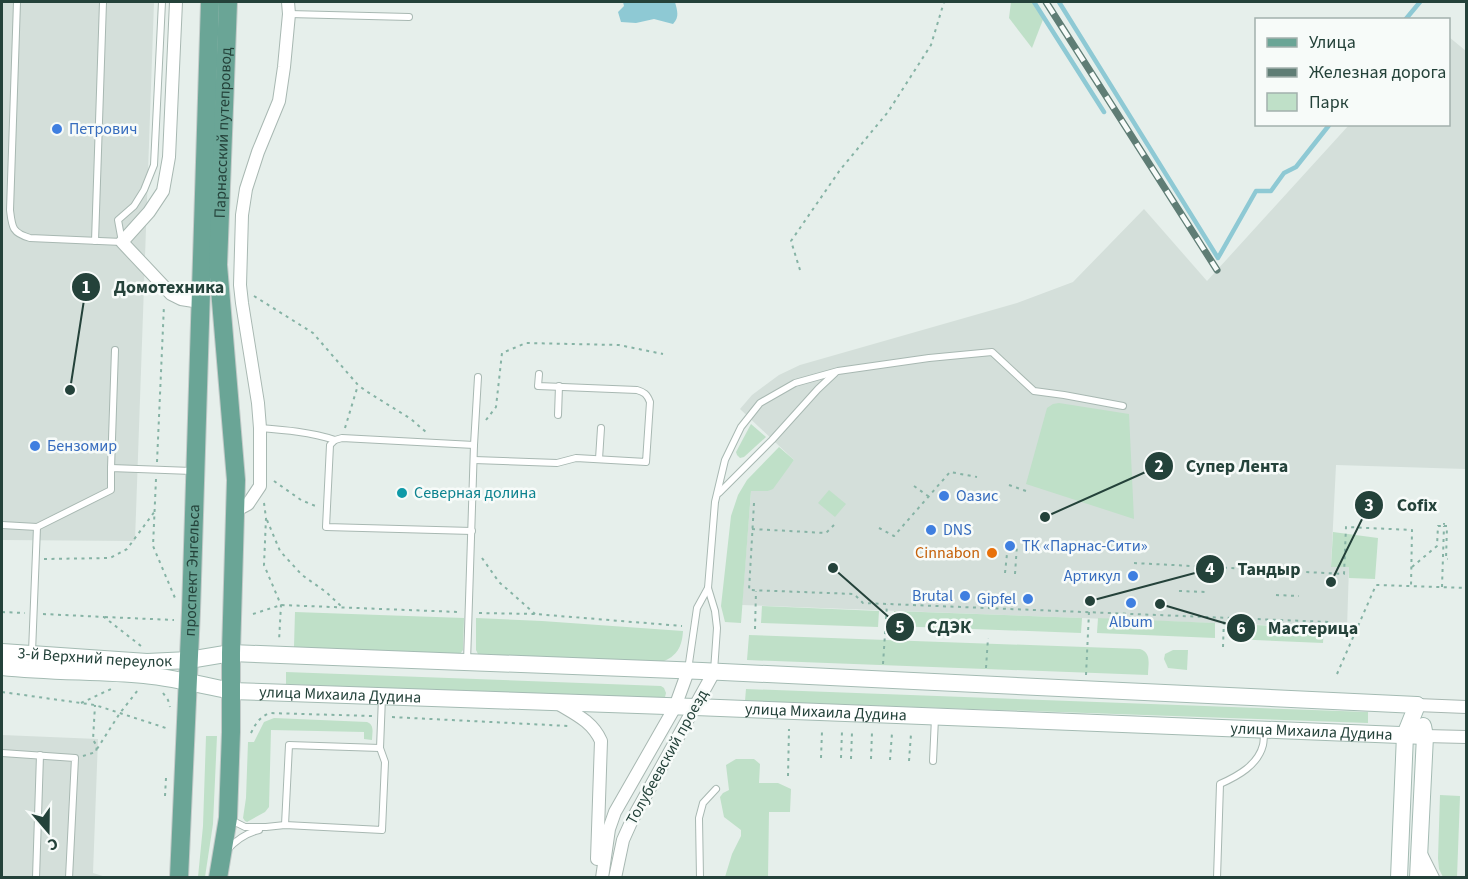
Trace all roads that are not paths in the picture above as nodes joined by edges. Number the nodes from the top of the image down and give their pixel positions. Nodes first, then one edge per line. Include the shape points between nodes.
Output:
1 (17, 2) edge
2 (104, 2) edge
3 (162, 2) edge
4 (176, 2) edge
5 (210, 2) edge
6 (228, 2) edge
7 (289, 8) edge
8 (409, 17) dead end
9 (95, 241) junction
10 (122, 242) junction
11 (210, 265) junction
12 (201, 302) junction
13 (115, 350) dead end
14 (838, 371) junction
15 (539, 374) dead end
16 (478, 376) dead end
17 (559, 386) junction
18 (1123, 406) dead end
19 (558, 415) dead end
20 (260, 428) junction
21 (601, 428) dead end
22 (335, 440) junction
23 (474, 445) junction
24 (599, 459) junction
25 (474, 460) junction
26 (111, 468) junction
27 (196, 471) junction
28 (718, 494) junction
29 (235, 511) junction
30 (2, 525) edge
31 (37, 527) junction
32 (472, 531) junction
33 (708, 588) junction
34 (2, 652) edge
35 (231, 653) junction
36 (32, 654) junction
37 (189, 660) junction
38 (467, 662) junction
39 (2, 667) edge
40 (688, 671) junction
41 (714, 672) junction
42 (187, 681) junction
43 (231, 691) junction
44 (382, 697) junction
45 (556, 703) junction
46 (1417, 705) junction
47 (675, 707) junction
48 (695, 707) junction
49 (1467, 707) edge
50 (935, 717) junction
51 (1264, 729) junction
52 (1405, 735) junction
53 (1425, 736) junction
54 (1467, 737) edge
55 (380, 748) junction
56 (2, 753) edge
57 (40, 755) junction
58 (933, 761) dead end
59 (716, 789) dead end
60 (228, 818) junction
61 (285, 825) junction
62 (266, 827) junction
63 (1419, 850) junction
64 (223, 855) junction
65 (36, 878) edge
66 (69, 878) edge
67 (179, 878) edge
68 (218, 878) edge
69 (600, 878) edge
70 (615, 878) edge
71 (700, 878) edge
72 (1217, 878) edge
73 (1399, 878) edge
74 (1418, 878) edge
75 (1433, 878) edge

1 - 9 lane via 12,225 20,235 30,238
2 - 9 lane
3 - 10 lane via 154,165 134,206 118,220
4 - 10 street via 169,157 163,191
5 - 11 main road, Парнасский путепровод
6 - 11 main road, Парнасский путепровод
7 - 8 lane
7 - 20 street via 279,101 258,152 242,215 240,285
9 - 10 lane
10 - 12 street via 171,294
11 - 12 main road, проспект Энгельса
11 - 29 main road via 236,480
12 - 27 main road, проспект Энгельса
13 - 26 lane
14 - 18 lane via 992,352 1034,391
14 - 28 lane
14 - 28 lane via 795,383 760,403 741,427 725,460
15 - 17 lane via 538,386
16 - 23 lane
17 - 19 lane
17 - 24 lane via 637,390 648,396 646,462
20 - 22 lane
20 - 29 street via 260,486 248,504
21 - 24 lane
22 - 23 lane
22 - 32 lane via 330,445 326,527
23 - 25 lane
24 - 25 lane via 576,458 557,463
25 - 32 lane
26 - 27 lane
26 - 31 lane via 111,489
27 - 37 main road, проспект Энгельса
28 - 33 lane
29 - 35 main road
30 - 31 lane
31 - 36 lane
32 - 38 lane
33 - 40 lane via 697,608
33 - 41 lane via 717,628
34 - 36 street, 3-й Верхний переулок
35 - 37 street, улица Михаила Дудина
35 - 38 street, улица Михаила Дудина
35 - 43 main road
36 - 37 street, 3-й Верхний переулок via 147,662
37 - 42 main road, проспект Энгельса
38 - 40 street, улица Михаила Дудина
39 - 42 street, 3-й Верхний переулок
40 - 41 street, улица Михаила Дудина
40 - 47 street, Толубеевский проезд
41 - 46 street, улица Михаила Дудина
41 - 48 street, Толубеевский проезд
42 - 43 street, улица Михаила Дудина
42 - 67 main road, проспект Энгельса
43 - 44 street, улица Михаила Дудина
43 - 60 main road
44 - 45 street, улица Михаила Дудина
44 - 55 lane
45 - 47 street, улица Михаила Дудина
45 - 69 street, Толубеевский проезд via 591,725 601,741
46 - 49 street, улица Михаила Дудина
46 - 52 street
46 - 53 street
47 - 48 street, улица Михаила Дудина
47 - 69 street, Толубеевский проезд via 615,812
48 - 50 street, улица Михаила Дудина
48 - 70 street, Толубеевский проезд via 632,820 623,840
50 - 51 street, улица Михаила Дудина
50 - 58 lane
51 - 52 street, улица Михаила Дудина
51 - 72 lane via 1263,746 1254,762 1220,784
52 - 53 street, улица Михаила Дудина
52 - 73 street
53 - 54 street, улица Михаила Дудина
53 - 63 street
55 - 61 lane via 289,745
55 - 61 lane via 385,762 382,830
56 - 57 lane
57 - 65 lane
57 - 66 lane via 75,758
59 - 71 lane via 703,803 699,818
60 - 62 lane via 244,827
60 - 64 main road
61 - 62 lane
62 - 64 lane via 234,842
63 - 74 street
63 - 75 street
64 - 68 main road

